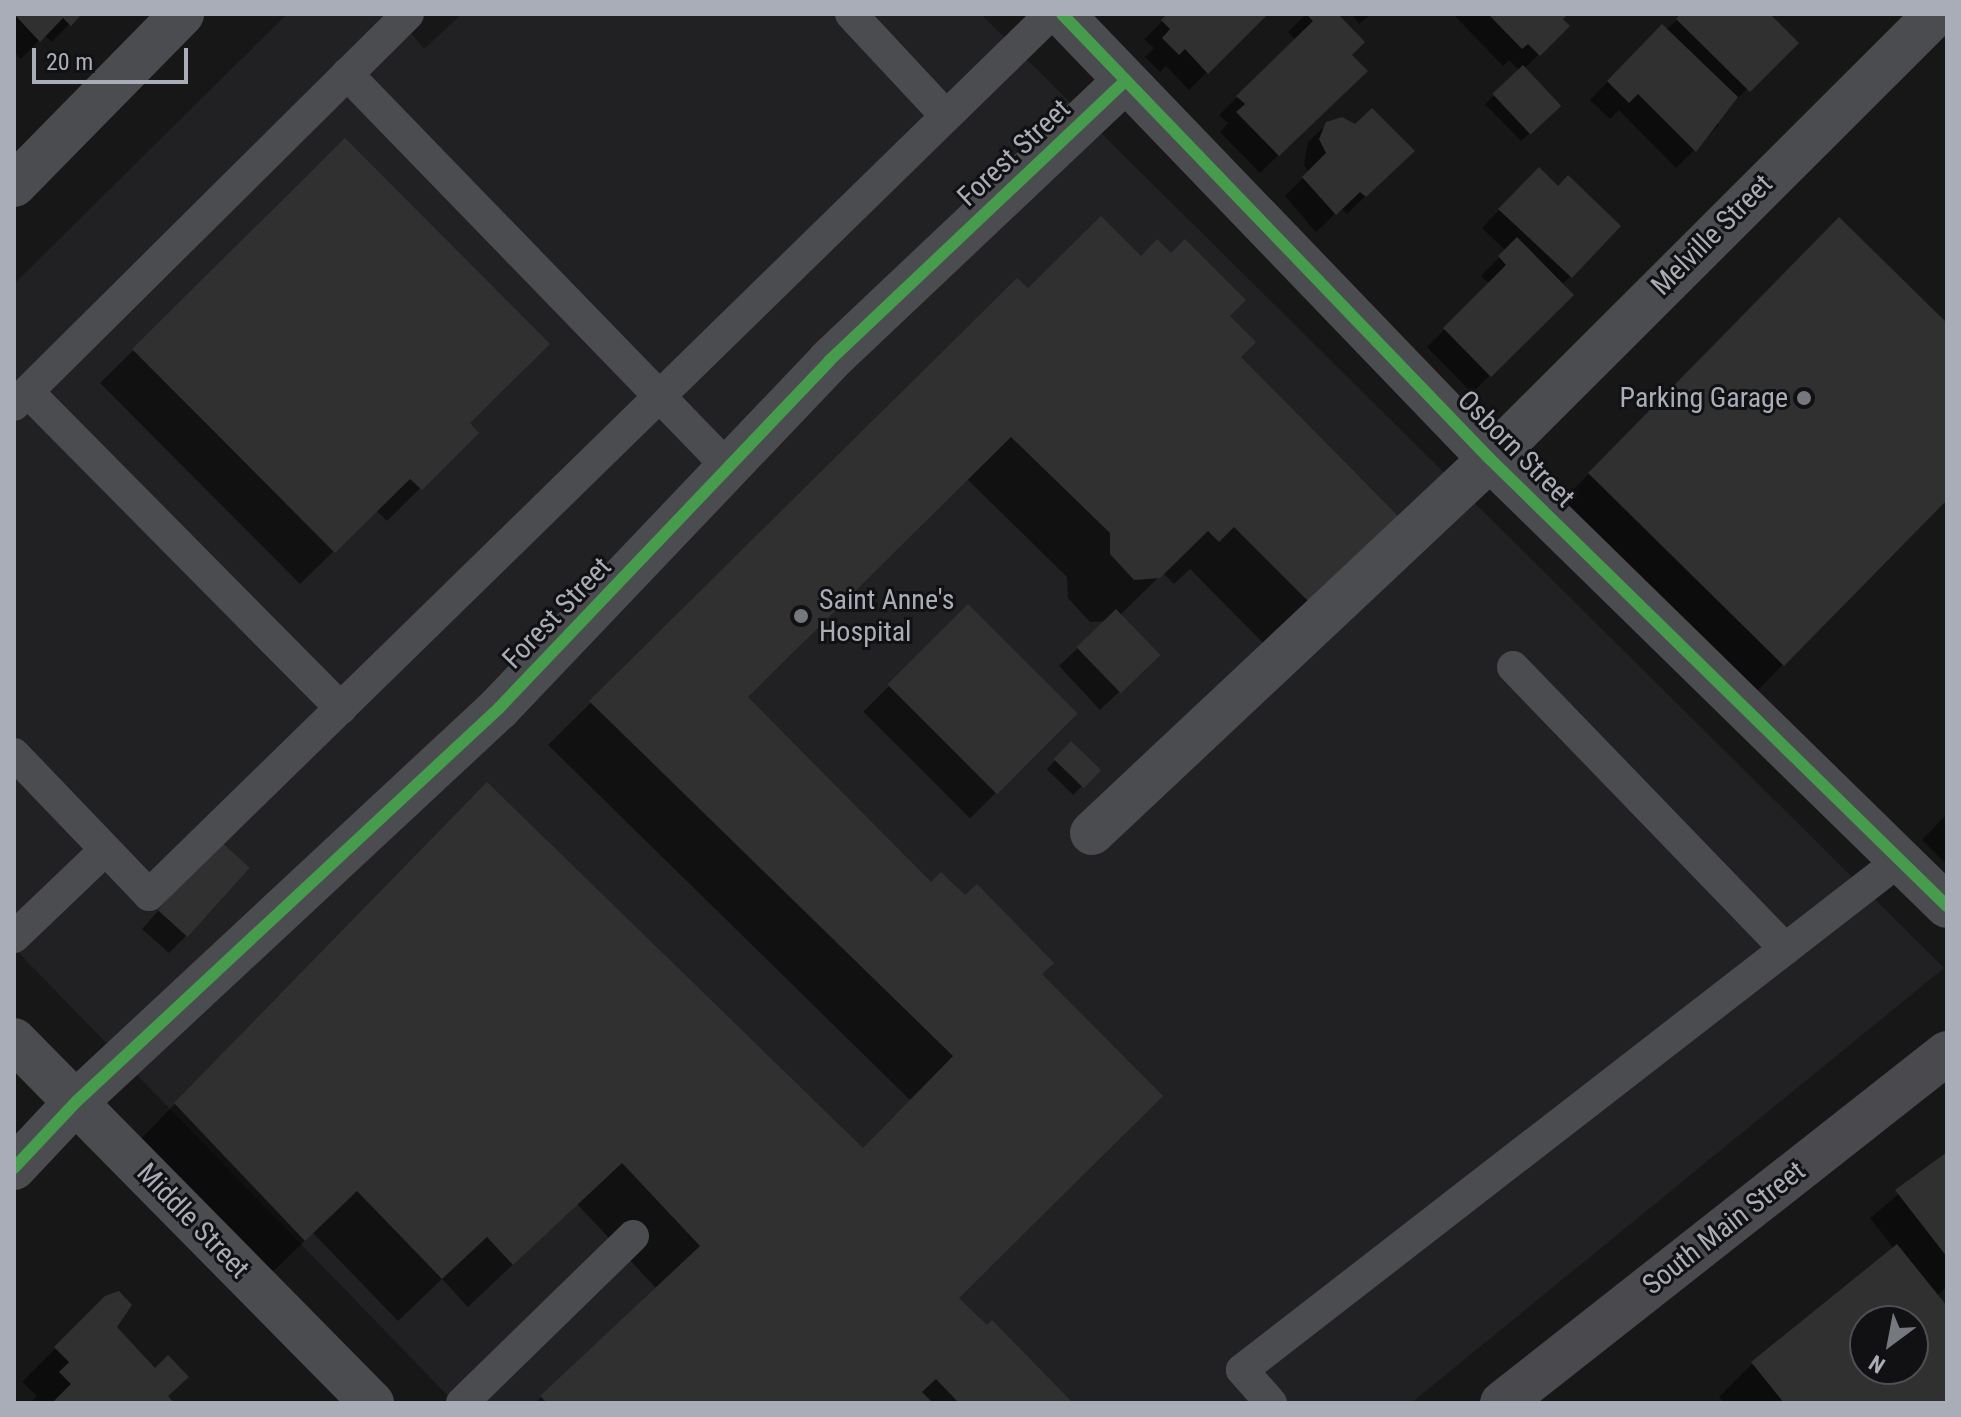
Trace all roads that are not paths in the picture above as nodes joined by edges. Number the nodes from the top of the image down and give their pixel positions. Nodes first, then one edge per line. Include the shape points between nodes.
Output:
1 (182, 14) edge
2 (408, 14) edge
3 (851, 14) edge
4 (1051, 14) edge
5 (1062, 14) edge
6 (1936, 14) edge
7 (347, 74) junction
8 (1125, 81) junction
9 (946, 116) junction
10 (14, 185) edge
11 (659, 397) junction
12 (21, 398) edge
13 (1490, 459) junction
14 (728, 467) junction
15 (1513, 667) dead end
16 (341, 708) junction
17 (14, 754) edge
18 (1092, 833) dead end
19 (105, 850) junction
20 (1900, 860) junction
21 (1947, 906) edge
22 (14, 937) edge
23 (1785, 949) junction
24 (14, 1040) edge
25 (1947, 1053) edge
26 (77, 1101) junction
27 (14, 1168) edge
28 (633, 1236) dead end
29 (372, 1403) edge
30 (462, 1403) edge
31 (1271, 1403) edge
32 (1502, 1403) edge

1 - 10 street
2 - 7 lane
3 - 9 lane
4 - 9 lane
5 - 8 street, Osborn Street
6 - 13 street, Melville Street
7 - 11 lane
7 - 12 lane
8 - 13 street, Osborn Street
8 - 14 street, Forest Street via 829,361
9 - 11 lane
11 - 14 lane
11 - 16 lane
12 - 16 lane
13 - 18 street, Melville Street
13 - 20 street, Osborn Street
14 - 26 street, Forest Street via 499,708
15 - 23 lane
16 - 19 lane via 149,895
17 - 19 lane
19 - 22 lane
20 - 21 street, Osborn Street
20 - 23 lane
23 - 31 lane via 1242,1370
24 - 26 street, Middle Street
25 - 32 main road, South Main Street
26 - 27 street, Forest Street
26 - 29 street, Middle Street
28 - 30 lane

